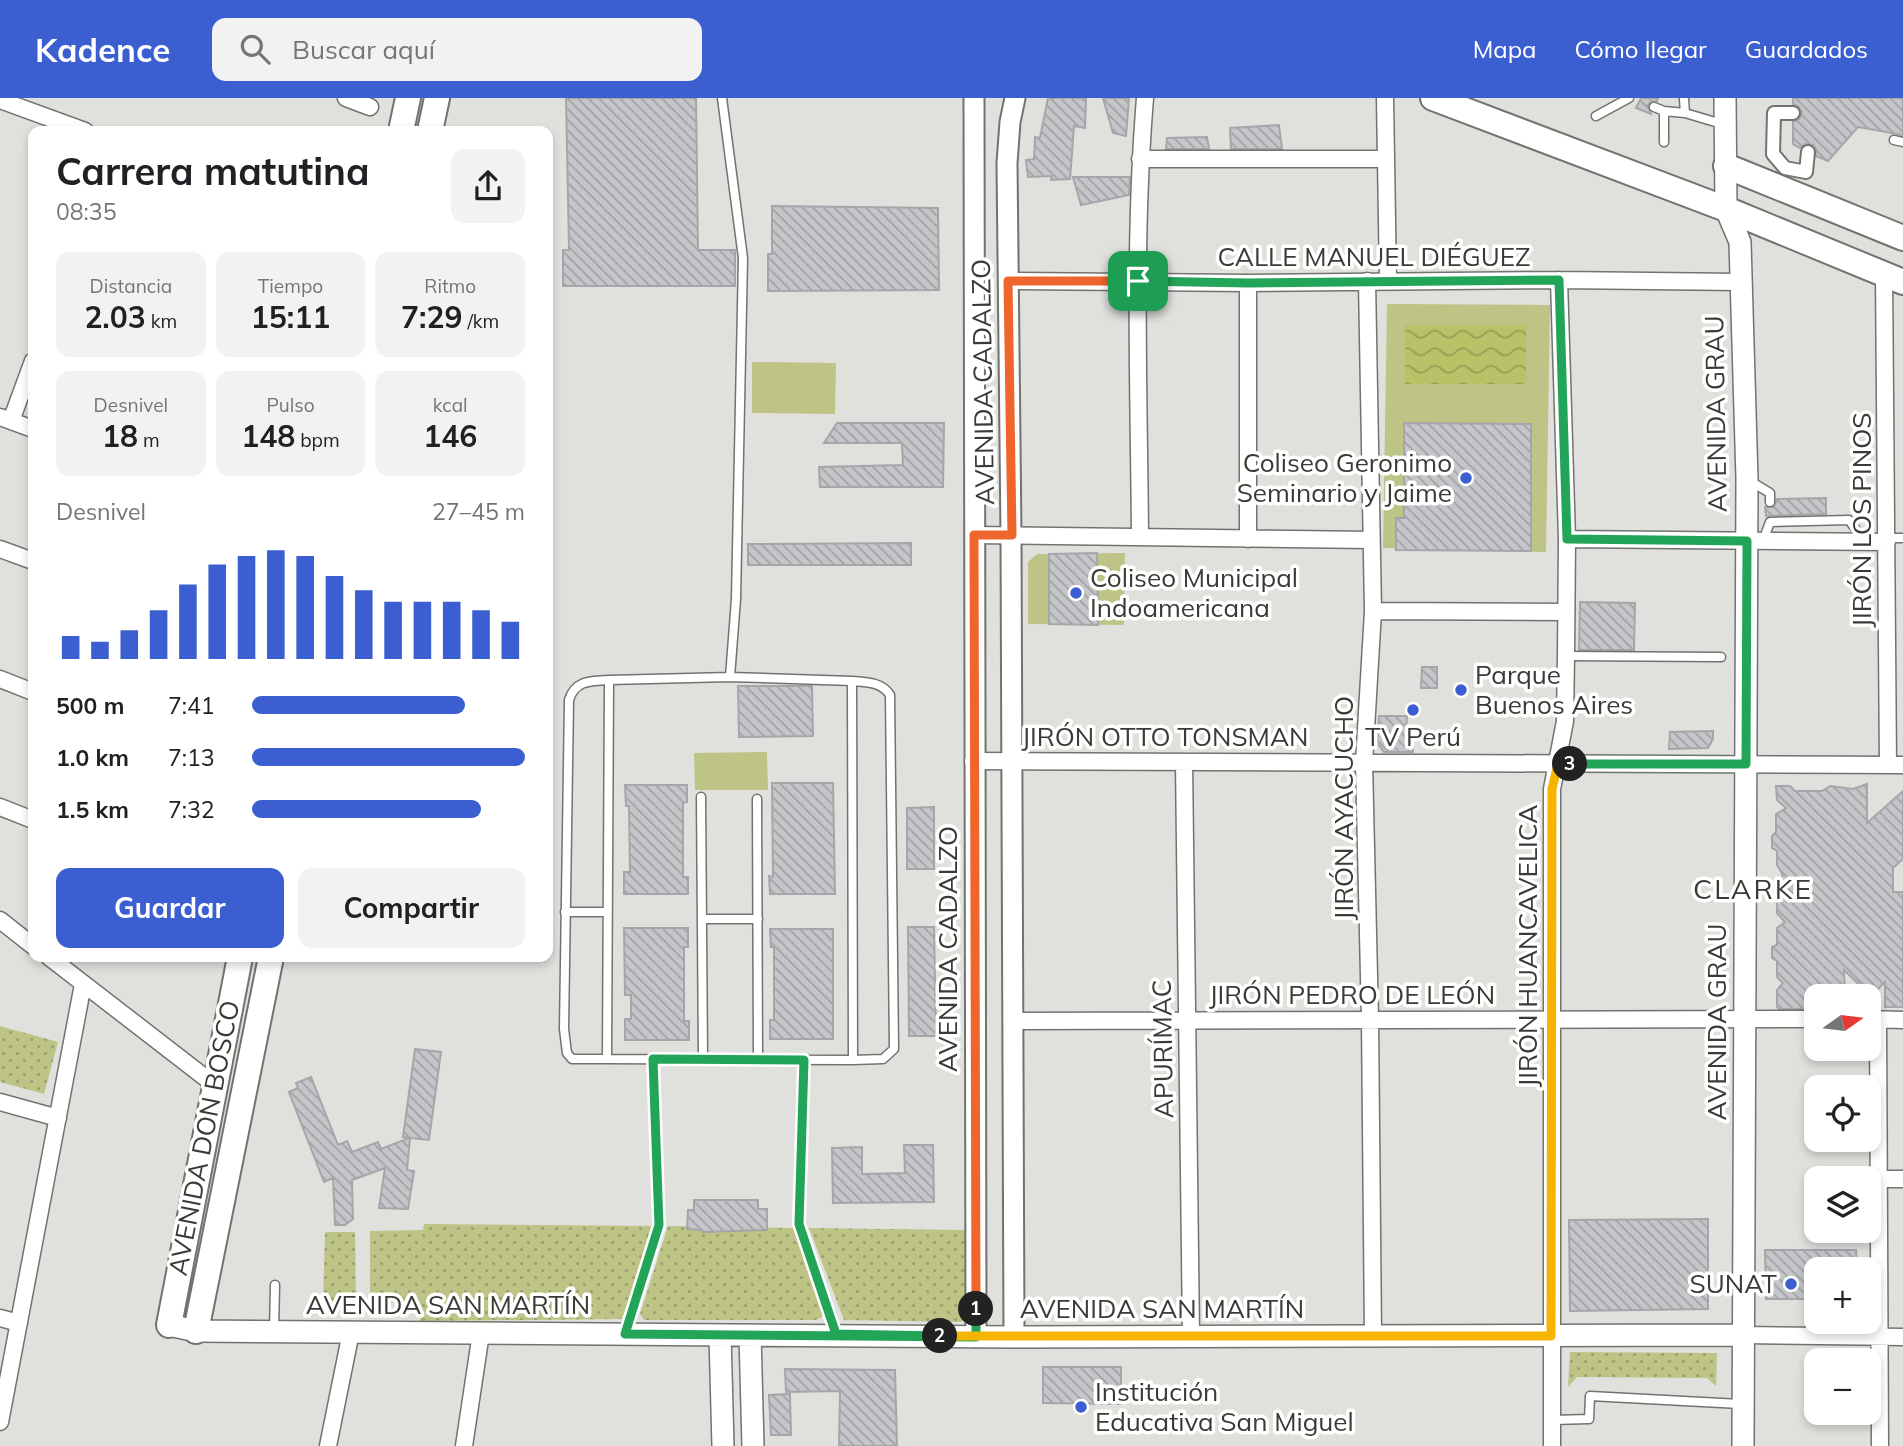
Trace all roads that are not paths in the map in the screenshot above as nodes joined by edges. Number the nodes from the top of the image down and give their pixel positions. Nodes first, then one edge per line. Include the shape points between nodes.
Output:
1 (346, 98) edge
2 (408, 98) edge
3 (437, 98) edge
4 (722, 98) edge
5 (974, 98) edge
6 (1015, 98) edge
7 (1145, 98) edge
8 (1385, 98) edge
9 (1433, 98) edge
10 (1725, 98) edge
11 (1633, 99) edge
12 (1684, 99) edge
13 (1, 102) edge
14 (370, 107) dead end
15 (1654, 107) dead end
16 (1664, 111) junction
17 (1685, 113) junction
18 (1793, 113) dead end
19 (1596, 116) dead end
20 (1725, 124) junction
21 (71, 126) edge
22 (402, 126) edge
23 (431, 126) edge
24 (1664, 142) dead end
25 (1808, 152) dead end
26 (1140, 159) junction
27 (1386, 159) junction
28 (1726, 166) junction
29 (1783, 178) junction
30 (1726, 209) junction
31 (1903, 238) edge
32 (1894, 278) edge
33 (1559, 280) junction
34 (1008, 281) junction
35 (1138, 281) junction
36 (1367, 281) junction
37 (1388, 281) junction
38 (1741, 282) junction
39 (1248, 283) junction
40 (28, 372) edge
41 (6, 419) edge
42 (28, 427) edge
43 (1747, 479) junction
44 (1770, 502) dead end
45 (1770, 521) junction
46 (974, 535) junction
47 (1012, 535) junction
48 (1140, 537) junction
49 (1752, 538) junction
50 (1248, 539) junction
51 (1567, 539) junction
52 (1371, 540) junction
53 (1892, 540) edge
54 (1865, 542) junction
55 (0, 549) edge
56 (28, 559) edge
57 (1373, 611) junction
58 (1566, 612) junction
59 (1566, 656) junction
60 (1721, 657) dead end
61 (730, 677) junction
62 (0, 680) edge
63 (609, 680) junction
64 (852, 681) junction
65 (28, 690) edge
66 (973, 761) junction
67 (1012, 761) junction
68 (1184, 762) junction
69 (1364, 763) junction
70 (1558, 764) junction
71 (1746, 764) junction
72 (1896, 765) edge
73 (701, 797) dead end
74 (757, 799) dead end
75 (0, 807) edge
76 (28, 818) edge
77 (565, 912) junction
78 (608, 912) junction
79 (702, 919) junction
80 (758, 919) junction
81 (2, 926) edge
82 (28, 943) edge
83 (55, 962) edge
84 (239, 962) edge
85 (270, 962) edge
86 (83, 984) junction
87 (1745, 1017) junction
88 (1553, 1018) junction
89 (1804, 1018) edge
90 (1370, 1019) junction
91 (1881, 1019) edge
92 (1186, 1020) junction
93 (1903, 1020) edge
94 (1013, 1021) junction
95 (607, 1059) junction
96 (653, 1059) junction
97 (703, 1059) junction
98 (758, 1060) junction
99 (804, 1060) junction
100 (853, 1060) junction
101 (1875, 1061) edge
102 (216, 1086) junction
103 (0, 1102) edge
104 (58, 1118) junction
105 (1879, 1166) edge
106 (1881, 1179) edge
107 (1903, 1179) edge
108 (1879, 1243) edge
109 (275, 1285) dead end
110 (0, 1318) edge
111 (19, 1323) junction
112 (169, 1325) joint
113 (196, 1331) junction
114 (274, 1332) junction
115 (351, 1332) junction
116 (481, 1333) junction
117 (625, 1334) junction
118 (836, 1334) junction
119 (720, 1335) junction
120 (750, 1335) junction
121 (1743, 1335) junction
122 (1191, 1336) junction
123 (1373, 1336) junction
124 (1551, 1336) junction
125 (976, 1337) junction
126 (1014, 1337) junction
127 (1880, 1337) junction
128 (1903, 1337) edge
129 (1743, 1405) junction
130 (1552, 1420) junction
131 (0, 1422) edge
132 (328, 1446) edge
133 (464, 1446) edge
134 (723, 1446) edge
135 (753, 1446) edge
136 (1552, 1446) edge
137 (1743, 1446) edge
138 (1880, 1446) edge

1 - 14 street
2 - 22 main road
3 - 23 main road
4 - 61 lane via 743,258 736,599
5 - 46 street, AVENIDA CADALZO
6 - 34 street, AVENIDA CADALZO via 1007,163
7 - 26 street
8 - 27 street
9 - 30 main road
10 - 20 main road, AVENIDA GRAU
11 - 19 lane
12 - 17 lane
13 - 21 street
15 - 16 lane
16 - 17 lane
16 - 24 lane
17 - 20 lane
18 - 29 street via 1774,113 1773,154
20 - 28 main road, AVENIDA GRAU
25 - 29 street via 1806,172
26 - 27 street
26 - 35 street
27 - 37 street
28 - 29 main road
28 - 30 main road, AVENIDA GRAU
29 - 31 main road
30 - 32 main road
30 - 38 main road, AVENIDA GRAU via 1740,242
32 - 53 street, JIRÓN LOS PINOS
33 - 37 street, CALLE MANUEL DIÉGUEZ
33 - 38 street, CALLE MANUEL DIÉGUEZ
33 - 51 street, JIRÓN HUANCAVELICA
34 - 35 street, CALLE MANUEL DIÉGUEZ
34 - 47 street, AVENIDA CADALZO
35 - 39 street, CALLE MANUEL DIÉGUEZ
35 - 48 street
36 - 37 street, CALLE MANUEL DIÉGUEZ
36 - 39 street, CALLE MANUEL DIÉGUEZ
36 - 52 street, JIRÓN AYACUCHO
38 - 43 main road, AVENIDA GRAU
39 - 50 street
40 - 41 street
41 - 42 street
43 - 44 lane via 1770,493
43 - 49 main road, AVENIDA GRAU
45 - 49 lane
45 - 49 lane
45 - 54 lane via 1849,520
46 - 47 street
46 - 66 street, AVENIDA CADALZO
47 - 48 street
47 - 67 street, AVENIDA CADALZO
48 - 50 street
49 - 51 street
49 - 54 street
49 - 71 main road, AVENIDA GRAU
50 - 52 street
51 - 58 street, JIRÓN HUANCAVELICA
52 - 57 street, JIRÓN AYACUCHO
53 - 54 street
53 - 72 street, JIRÓN LOS PINOS
55 - 56 street
57 - 58 street
57 - 69 street, JIRÓN AYACUCHO
58 - 59 street, JIRÓN HUANCAVELICA
59 - 60 lane
59 - 70 street, JIRÓN HUANCAVELICA via 1565,721
61 - 63 lane
61 - 64 lane
62 - 65 street
63 - 77 lane via 578,685 569,700
63 - 78 lane
64 - 100 lane
64 - 100 lane via 881,686 890,695 894,1049 883,1059
66 - 67 street, JIRÓN OTTO TONSMAN
66 - 125 street, AVENIDA CADALZO
67 - 68 street, JIRÓN OTTO TONSMAN
67 - 94 street, AVENIDA CADALZO
68 - 69 street, JIRÓN OTTO TONSMAN
68 - 92 street, APURÍMAC
69 - 70 street, JIRÓN OTTO TONSMAN
69 - 90 street, JIRÓN AYACUCHO
70 - 71 street, JIRÓN OTTO TONSMAN
70 - 88 street, JIRÓN HUANCAVELICA via 1552,789
71 - 72 street, JIRÓN OTTO TONSMAN
71 - 87 main road, AVENIDA GRAU
73 - 79 lane
74 - 80 lane
75 - 76 street
77 - 78 lane
77 - 95 lane via 567,1053 572,1059
78 - 95 lane
79 - 80 lane
79 - 97 lane
80 - 98 lane
81 - 82 street
83 - 86 street
84 - 102 main road, AVENIDA DON BOSCO
85 - 113 main road, AVENIDA DON BOSCO
86 - 102 street
86 - 104 street
87 - 88 street, JIRÓN PEDRO DE LEÓN
87 - 89 street, JIRÓN PEDRO DE LEÓN
87 - 121 main road, AVENIDA GRAU
88 - 90 street, JIRÓN PEDRO DE LEÓN
88 - 124 street, JIRÓN HUANCAVELICA
90 - 92 street, JIRÓN PEDRO DE LEÓN
90 - 123 street, JIRÓN AYACUCHO
91 - 93 street
92 - 94 street, JIRÓN PEDRO DE LEÓN
92 - 122 street, APURÍMAC
94 - 126 street, AVENIDA CADALZO
95 - 96 lane
96 - 97 lane
96 - 117 lane via 659,1225
97 - 98 lane
98 - 99 lane
99 - 100 lane
99 - 118 lane via 799,1224
101 - 105 street
102 - 112 main road, AVENIDA DON BOSCO
103 - 104 street
104 - 111 street
106 - 107 street
108 - 127 street
109 - 114 lane
110 - 111 street
111 - 131 street
112 - 113 main road, AVENIDA SAN MARTÍN
113 - 114 main road, AVENIDA SAN MARTÍN
114 - 115 main road, AVENIDA SAN MARTÍN
115 - 116 main road, AVENIDA SAN MARTÍN
115 - 132 street
116 - 117 main road, AVENIDA SAN MARTÍN
116 - 133 street
117 - 119 main road, AVENIDA SAN MARTÍN
118 - 120 main road, AVENIDA SAN MARTÍN
118 - 125 main road, AVENIDA SAN MARTÍN
119 - 120 main road, AVENIDA SAN MARTÍN
119 - 134 main road
120 - 135 main road
121 - 124 main road, AVENIDA SAN MARTÍN
121 - 127 street, AVENIDA SAN MARTÍN
121 - 129 main road, AVENIDA GRAU
122 - 123 main road, AVENIDA SAN MARTÍN
122 - 126 main road, AVENIDA SAN MARTÍN
123 - 124 main road, AVENIDA SAN MARTÍN
124 - 130 street, JIRÓN HUANCAVELICA
125 - 126 main road, AVENIDA SAN MARTÍN
127 - 128 street, AVENIDA SAN MARTÍN
127 - 138 street
129 - 130 lane via 1590,1396 1589,1419
129 - 137 main road, AVENIDA GRAU
130 - 136 street, JIRÓN HUANCAVELICA

